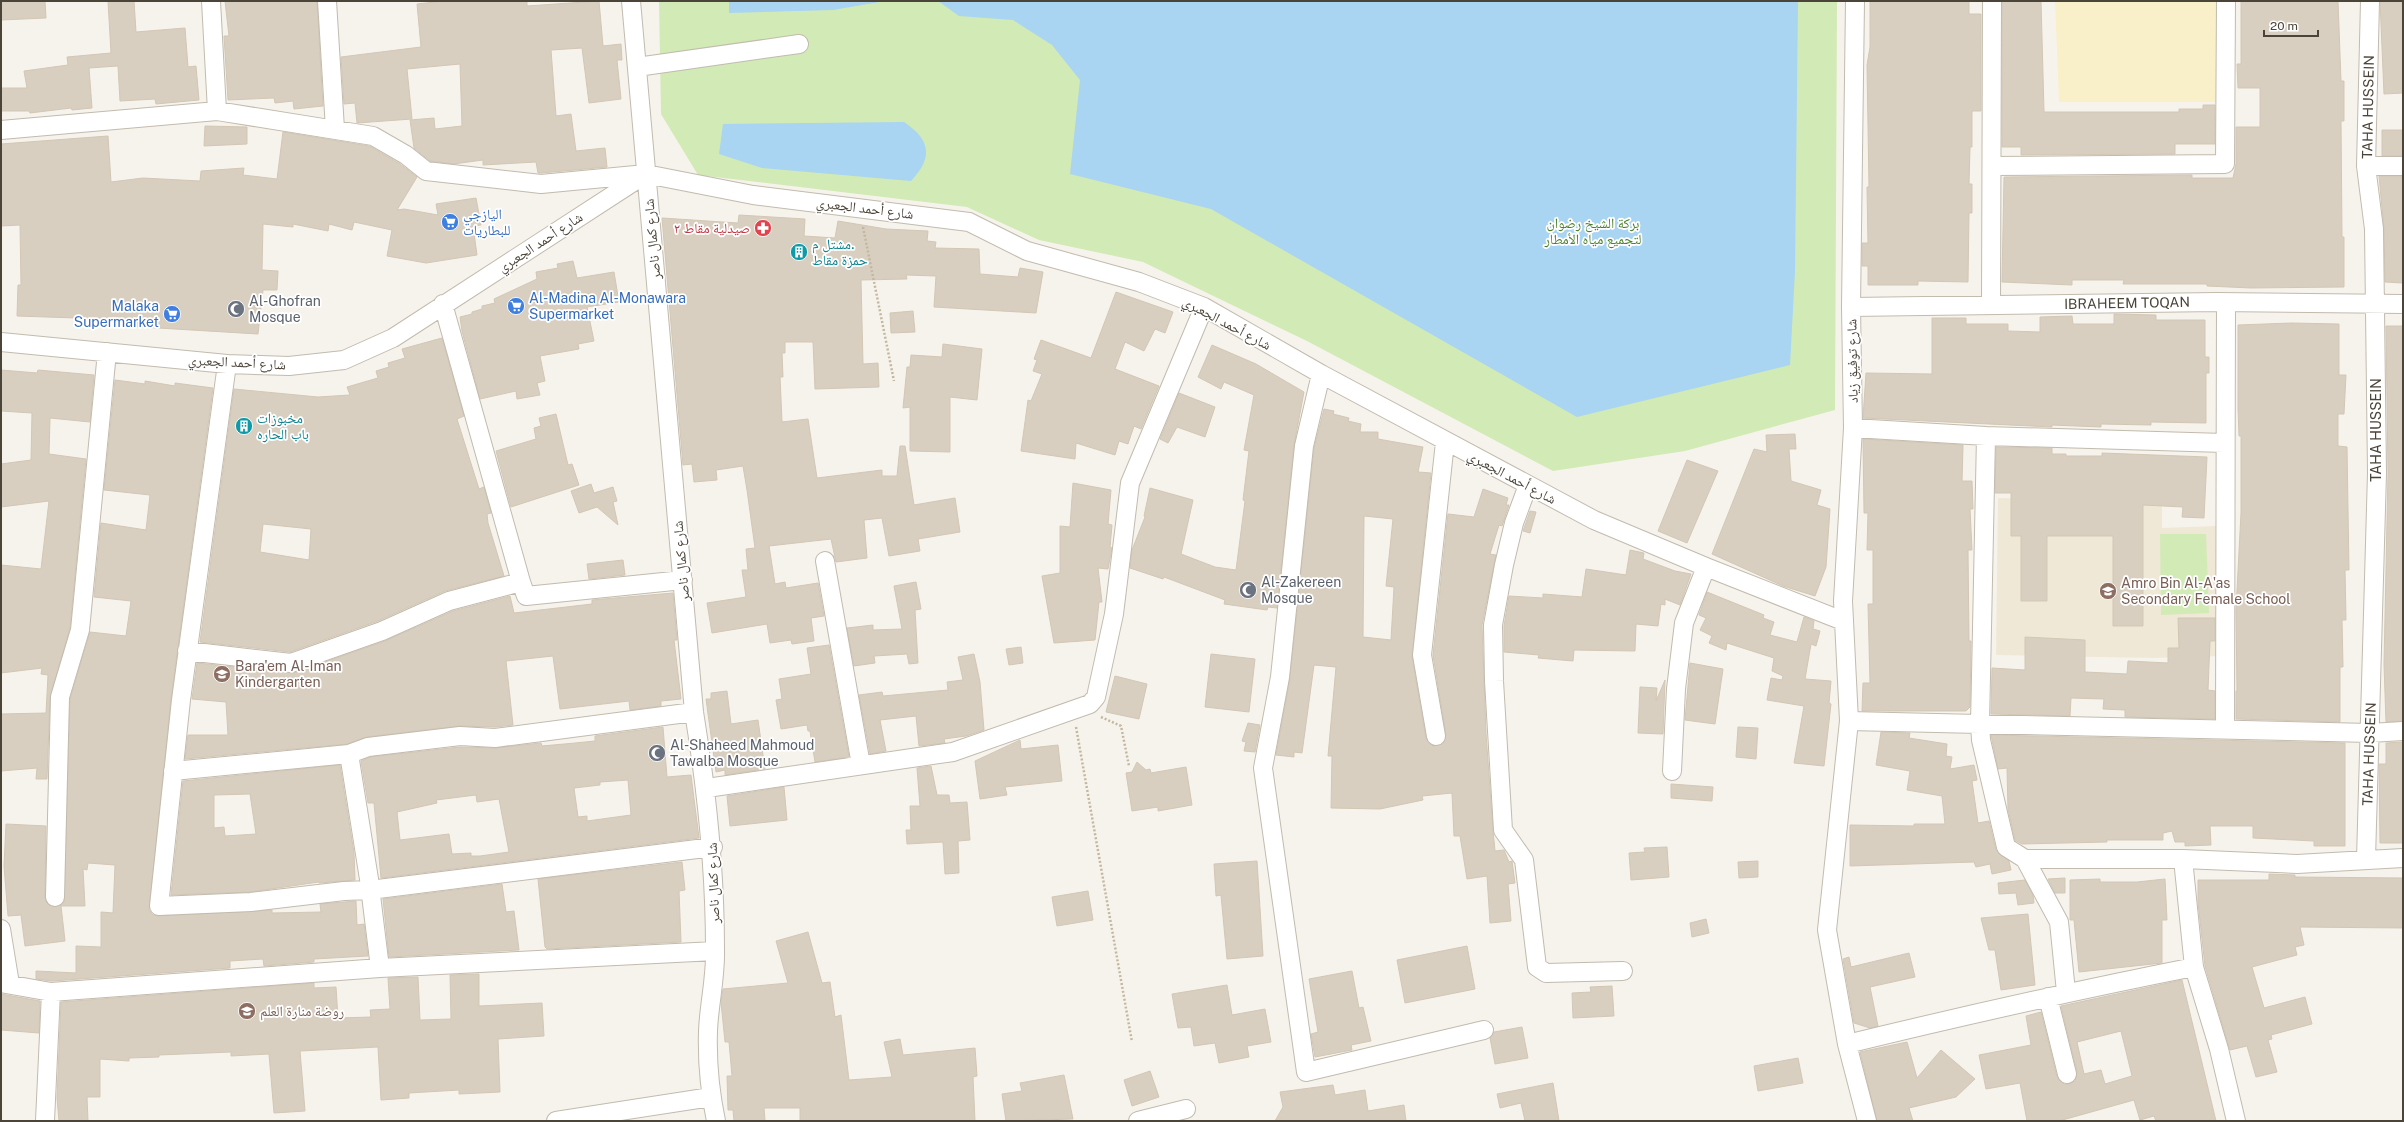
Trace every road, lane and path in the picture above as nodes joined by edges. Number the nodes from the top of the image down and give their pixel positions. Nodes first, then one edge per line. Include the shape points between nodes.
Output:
1 (211, 1) edge
2 (327, 1) edge
3 (631, 1) edge
4 (1855, 1) edge
5 (1992, 1) edge
6 (2226, 1) edge
7 (2370, 1) edge
8 (799, 44) dead end
9 (637, 67) junction
10 (217, 111) junction
11 (335, 129) junction
12 (1, 130) edge
13 (1992, 166) junction
14 (2366, 166) junction
15 (2403, 166) edge
16 (646, 174) junction
17 (859, 207) junction
18 (2226, 303) junction
19 (443, 304) junction
20 (2375, 304) junction
21 (2403, 304) edge
22 (1991, 305) junction
23 (1204, 307) junction
24 (1851, 307) junction
25 (1, 342) edge
26 (107, 352) junction
27 (227, 364) junction
28 (1321, 374) junction
29 (894, 381) dead end
30 (1853, 428) junction
31 (1986, 436) junction
32 (1445, 442) junction
33 (2224, 443) junction
34 (1528, 485) junction
35 (825, 561) dead end
36 (1706, 567) junction
37 (683, 580) junction
38 (521, 582) junction
39 (1843, 621) junction
40 (187, 651) junction
41 (1078, 710) junction
42 (694, 712) junction
43 (1849, 721) junction
44 (1980, 724) junction
45 (2225, 729) junction
46 (2403, 731) edge
47 (2370, 733) junction
48 (1436, 736) dead end
49 (349, 754) junction
50 (862, 765) junction
51 (1129, 766) dead end
52 (173, 771) junction
53 (1672, 771) dead end
54 (707, 788) junction
55 (713, 847) junction
56 (2403, 858) edge
57 (2025, 859) junction
58 (2183, 859) junction
59 (2366, 860) junction
60 (370, 890) junction
61 (55, 897) dead end
62 (1, 929) edge
63 (716, 951) junction
64 (2194, 967) junction
65 (380, 968) junction
66 (1623, 971) dead end
67 (5, 984) edge
68 (51, 992) junction
69 (2066, 992) junction
70 (2048, 997) junction
71 (1484, 1030) dead end
72 (1132, 1042) dead end
73 (1847, 1044) junction
74 (2067, 1074) dead end
75 (711, 1097) junction
76 (1186, 1109) dead end
77 (45, 1121) edge
78 (556, 1121) edge
79 (716, 1121) edge
80 (1138, 1121) edge
81 (1867, 1121) edge
82 (2236, 1121) edge

1 - 10 street
2 - 11 street
3 - 9 street, شارع كمال ناصر
4 - 24 street, شارع توفيق زياد
5 - 13 street
6 - 13 street via 2225,164
7 - 14 street, TAHA HUSSEIN
8 - 9 street
9 - 16 street, شارع كمال ناصر
10 - 11 street
10 - 12 street
11 - 16 street via 373,136 406,155 426,171 541,184
13 - 22 street
14 - 15 street
14 - 20 street, TAHA HUSSEIN via 2374,224
16 - 17 street, شارع أحمد الجعبري via 753,195
16 - 19 street, شارع أحمد الجعبري
16 - 37 street, شارع كمال ناصر
17 - 23 street, شارع أحمد الجعبري via 969,222 1026,251 1139,282
17 - 29 path
18 - 20 street, IBRAHEEM TOQAN
18 - 22 street, IBRAHEEM TOQAN
18 - 33 street
19 - 27 street, شارع أحمد الجعبري via 393,338 344,360 288,366
19 - 38 street
20 - 21 street, IBRAHEEM TOQAN
20 - 47 street, TAHA HUSSEIN via 2377,473
22 - 24 street, IBRAHEEM TOQAN
23 - 28 street, شارع أحمد الجعبري
23 - 41 street via 1130,483 1114,614 1096,697
24 - 30 street, شارع توفيق زياد
25 - 26 street, شارع أحمد الجعبري
26 - 27 street, شارع أحمد الجعبري
26 - 61 street via 80,630 60,697
27 - 40 street
28 - 32 street, شارع أحمد الجعبري
28 - 71 street via 1304,446 1280,677 1263,768 1306,1072
30 - 31 street
30 - 39 street, شارع توفيق زياد
31 - 33 street
31 - 44 street
32 - 34 street, شارع أحمد الجعبري
32 - 48 street via 1422,656
33 - 45 street via 2227,621
34 - 36 street, شارع أحمد الجعبري via 1594,520
34 - 66 street via 1505,558 1493,625 1503,830 1524,860 1537,967 1546,973
35 - 50 street
36 - 39 street, شارع أحمد الجعبري
36 - 53 street via 1684,623 1676,689
37 - 38 street via 526,596
37 - 42 street, شارع كمال ناصر
38 - 40 street via 449,601 382,631 291,663
39 - 43 street, شارع توفيق زياد
40 - 52 street
41 - 50 street via 953,752
41 - 51 path via 1121,726
41 - 72 path
42 - 49 street via 495,738 452,737 368,747
42 - 54 street, شارع كمال ناصر
43 - 44 street
43 - 73 street, شارع توفيق زياد via 1827,930
44 - 45 street
44 - 57 street via 1981,740 2006,847
45 - 47 street
46 - 47 street
47 - 59 street, TAHA HUSSEIN
49 - 52 street
49 - 60 street
50 - 54 street
52 - 60 street via 160,906 251,902 344,890
54 - 55 street, شارع كمال ناصر
55 - 60 street
55 - 63 street, شارع كمال ناصر
56 - 59 street
57 - 58 street
57 - 69 street via 2059,922
58 - 59 street via 2297,864
58 - 64 street
60 - 65 street
62 - 67 street
63 - 65 street
63 - 75 street, شارع كمال ناصر via 708,1031
64 - 69 street
64 - 82 street via 2219,1049
65 - 68 street
67 - 68 street
68 - 77 street
69 - 70 street
70 - 73 street
70 - 74 street
73 - 81 street, شارع توفيق زياد
75 - 78 street
75 - 79 street, شارع كمال ناصر
76 - 80 street

